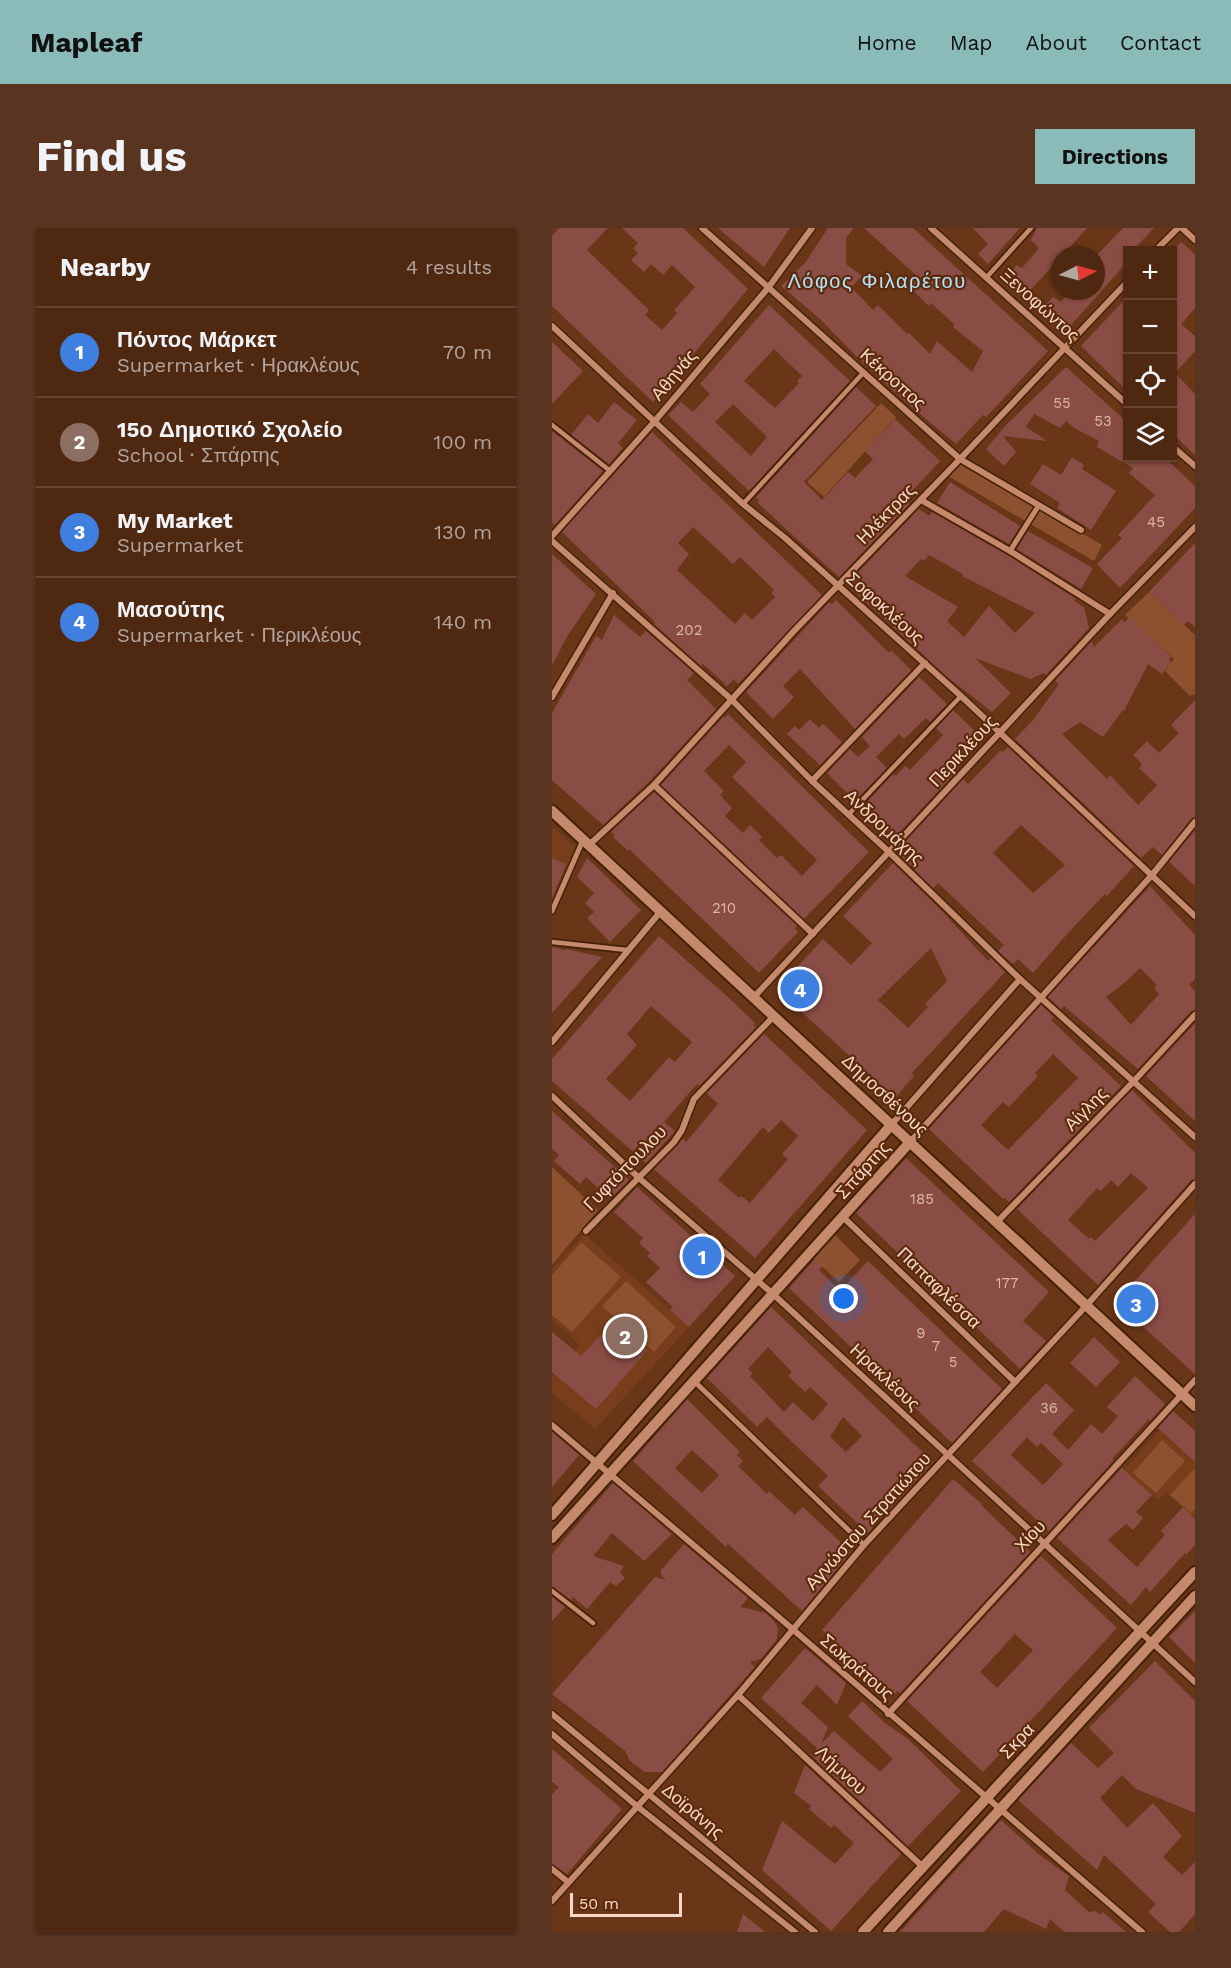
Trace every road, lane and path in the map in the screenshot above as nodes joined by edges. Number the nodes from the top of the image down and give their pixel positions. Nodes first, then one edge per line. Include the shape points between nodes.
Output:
1 (702, 228) edge
2 (812, 228) edge
3 (931, 228) edge
4 (1031, 228) edge
5 (1180, 228) edge
6 (1195, 240) edge
7 (1160, 246) edge
8 (987, 278) junction
9 (1123, 285) edge
10 (768, 288) junction
11 (552, 327) edge
12 (1064, 347) junction
13 (864, 372) junction
14 (1123, 400) edge
15 (654, 422) junction
16 (552, 425) edge
17 (1177, 450) edge
18 (960, 459) junction
19 (1195, 466) edge
20 (609, 470) junction
21 (921, 500) junction
22 (743, 504) junction
23 (1039, 506) junction
24 (1195, 527) edge
25 (1081, 530) dead end
26 (552, 538) edge
27 (1010, 551) junction
28 (838, 586) junction
29 (613, 593) junction
30 (1110, 614) junction
31 (925, 663) junction
32 (961, 696) junction
33 (552, 697) edge
34 (731, 699) junction
35 (1000, 733) junction
36 (812, 781) junction
37 (654, 785) junction
38 (552, 811) edge
39 (849, 814) junction
40 (1195, 822) edge
41 (586, 842) junction
42 (889, 852) junction
43 (1152, 875) junction
44 (552, 911) edge
45 (661, 911) junction
46 (1195, 916) edge
47 (813, 934) junction
48 (552, 942) edge
49 (627, 950) junction
50 (1020, 979) junction
51 (754, 997) junction
52 (1041, 998) junction
53 (1195, 1015) edge
54 (774, 1016) junction
55 (552, 1042) edge
56 (1133, 1082) junction
57 (552, 1096) edge
58 (892, 1124) junction
59 (1195, 1137) edge
60 (911, 1141) junction
61 (639, 1178) junction
62 (1195, 1184) edge
63 (843, 1217) junction
64 (997, 1222) junction
65 (586, 1231) dead end
66 (757, 1280) junction
67 (773, 1294) junction
68 (1086, 1306) junction
69 (1195, 1380) edge
70 (694, 1381) junction
71 (1015, 1382) junction
72 (1182, 1394) junction
73 (1195, 1406) edge
74 (552, 1425) edge
75 (948, 1456) junction
76 (597, 1464) junction
77 (609, 1474) junction
78 (552, 1515) edge
79 (552, 1538) edge
80 (1044, 1544) junction
81 (864, 1545) junction
82 (1195, 1572) edge
83 (552, 1591) edge
84 (1195, 1596) edge
85 (593, 1623) dead end
86 (792, 1629) junction
87 (1140, 1632) junction
88 (1152, 1642) junction
89 (1195, 1682) edge
90 (738, 1695) junction
91 (552, 1714) edge
92 (888, 1714) junction
93 (552, 1734) edge
94 (650, 1794) junction
95 (987, 1799) junction
96 (638, 1807) junction
97 (1000, 1810) junction
98 (924, 1867) junction
99 (552, 1869) edge
100 (568, 1882) junction
101 (552, 1901) edge
102 (795, 1932) edge
103 (815, 1932) edge
104 (863, 1932) edge
105 (888, 1932) edge
106 (1142, 1932) edge

1 - 10 street, Κέκροπος
2 - 10 street, Αθηνάς
3 - 8 street, Ξενοφώντος
4 - 8 lane
5 - 6 street
5 - 7 street
8 - 12 street, Ξενοφώντος
9 - 12 street, Ηλέκτρας
10 - 13 street, Κέκροπος
10 - 15 street, Αθηνάς
11 - 15 street, Σοφοκλέους
12 - 14 street, Ξενοφώντος
12 - 18 street, Ηλέκτρας
13 - 18 street, Κέκροπος
13 - 22 lane
15 - 20 street, Αθηνάς
15 - 22 street, Σοφοκλέους
16 - 20 lane
17 - 19 street
18 - 21 street, Ηλέκτρας
18 - 23 street, Κέκροπος
20 - 26 street, Αθηνάς
21 - 27 street
21 - 28 street, Ηλέκτρας
22 - 28 street, Σοφοκλέους
23 - 25 street, Κέκροπος
23 - 27 street
24 - 30 street, Περικλέους
26 - 29 street, Ανδρομάχης
27 - 30 street
28 - 31 street, Σοφοκλέους
28 - 34 street, Ηλέκτρας
29 - 33 street
29 - 34 street, Ανδρομάχης
30 - 35 street, Περικλέους
31 - 32 street, Σοφοκλέους
31 - 36 street
32 - 35 street, Σοφοκλέους
32 - 39 lane
34 - 36 street, Ανδρομάχης
34 - 37 street, Ηλέκτρας
35 - 42 street, Περικλέους
35 - 43 street, Σοφοκλέους
36 - 39 street, Ανδρομάχης
37 - 41 street, Ηλέκτρας
37 - 47 street
38 - 41 street, Δημοσθένους
39 - 42 street, Ανδρομάχης
40 - 43 street, Σπάρτης
41 - 44 street
41 - 45 street, Δημοσθένους
42 - 47 street, Περικλέους
42 - 50 street, Ανδρομάχης
43 - 46 street, Σοφοκλέους
43 - 52 street, Σπάρτης
45 - 49 street
45 - 51 street, Δημοσθένους
47 - 51 street, Περικλέους
48 - 49 lane
49 - 55 street
50 - 52 street, Ανδρομάχης
50 - 58 street, Σπάρτης
51 - 54 street, Δημοσθένους
52 - 56 street, Ανδρομάχης
52 - 60 street, Σπάρτης
53 - 56 street, Αίγλης
54 - 58 street, Δημοσθένους
54 - 61 street, Γυφτόπουλου via 694,1099 674,1142
56 - 59 street, Ανδρομάχης
56 - 64 street, Αίγλης
57 - 61 street, Ηρακλέους
58 - 60 street, Δημοσθένους
58 - 66 street, Σπάρτης
60 - 63 street, Σπάρτης
60 - 64 street, Δημοσθένους
61 - 65 street, Γυφτόπουλου
61 - 66 street, Ηρακλέους
62 - 68 street, Αγνώστου Στρατιώτου
63 - 67 street, Σπάρτης
63 - 71 street, Παπαφλέσσα
64 - 68 street, Δημοσθένους
66 - 67 street, Ηρακλέους
66 - 76 street, Σπάρτης
67 - 70 street, Σπάρτης
67 - 75 street, Ηρακλέους
68 - 71 street, Αγνώστου Στρατιώτου
68 - 72 street, Δημοσθένους
69 - 72 street, Χίου
70 - 77 street, Σπάρτης
70 - 81 street
71 - 75 street, Αγνώστου Στρατιώτου
72 - 73 street, Δημοσθένους
72 - 80 street, Χίου
74 - 76 street, Σωκράτους
75 - 80 street, Ηρακλέους
75 - 81 street, Αγνώστου Στρατιώτου
76 - 77 street, Σωκράτους
76 - 78 street, Σπάρτης
77 - 79 street, Σπάρτης
77 - 86 street, Σωκράτους
80 - 87 street, Ηρακλέους
80 - 92 street, Χίου
81 - 86 street, Αγνώστου Στρατιώτου
82 - 87 street, Σκρα
83 - 85 lane
84 - 88 street, Σκρα
86 - 90 street, Αγνώστου Στρατιώτου
86 - 92 street, Σωκράτους
87 - 88 street, Ηρακλέους
87 - 95 street, Σκρα
88 - 89 street, Ηρακλέους
88 - 97 street, Σκρα
90 - 94 street, Αγνώστου Στρατιώτου
90 - 98 street, Λήμνου
91 - 94 street, Δοϊράνης
92 - 95 street, Σωκράτους
93 - 96 street, Δοϊράνης
94 - 96 street, Αγνώστου Στρατιώτου
94 - 103 street, Δοϊράνης
95 - 97 street, Σωκράτους
95 - 98 street, Σκρα
96 - 100 street, Αγνώστου Στρατιώτου
96 - 102 street, Δοϊράνης
97 - 105 street, Σκρα
97 - 106 street, Σωκράτους
98 - 104 street, Σκρα
99 - 100 street
100 - 101 street, Αγνώστου Στρατιώτου

